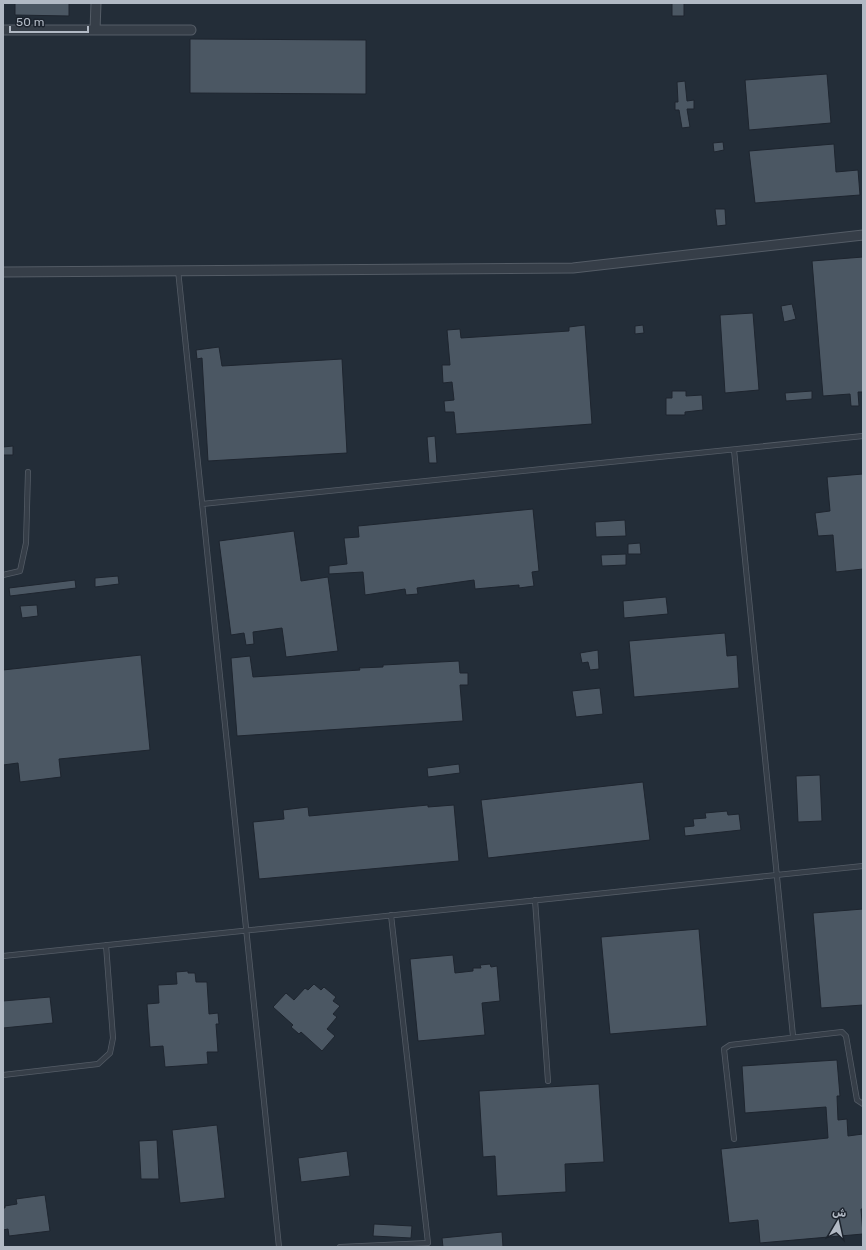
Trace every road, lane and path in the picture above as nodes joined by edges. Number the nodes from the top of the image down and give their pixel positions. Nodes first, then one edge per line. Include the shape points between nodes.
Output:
1 (96, 3) edge
2 (3, 30) edge
3 (95, 30) junction
4 (192, 30) dead end
5 (863, 235) edge
6 (178, 270) junction
7 (3, 272) edge
8 (863, 436) edge
9 (734, 450) junction
10 (28, 472) dead end
11 (202, 504) junction
12 (3, 575) edge
13 (863, 866) edge
14 (777, 875) junction
15 (535, 900) junction
16 (391, 916) junction
17 (246, 930) junction
18 (106, 945) junction
19 (3, 956) edge
20 (793, 1036) junction
21 (3, 1075) edge
22 (548, 1080) dead end
23 (863, 1104) edge
24 (734, 1139) dead end
25 (279, 1247) edge
26 (340, 1247) edge

1 - 3 street
2 - 3 street
3 - 4 street
5 - 6 street via 573,268
6 - 7 street
6 - 11 lane
8 - 9 lane
9 - 11 lane
9 - 14 lane
10 - 12 lane via 26,543 20,571
11 - 17 lane
13 - 14 lane
14 - 15 lane
14 - 20 lane
15 - 16 lane
15 - 22 lane
16 - 17 lane
16 - 26 lane via 428,1243
17 - 18 lane
17 - 25 lane
18 - 19 lane
18 - 21 lane via 113,1038 110,1053 98,1064
20 - 23 lane via 842,1032 846,1036 857,1100
20 - 24 lane via 730,1045 724,1049

